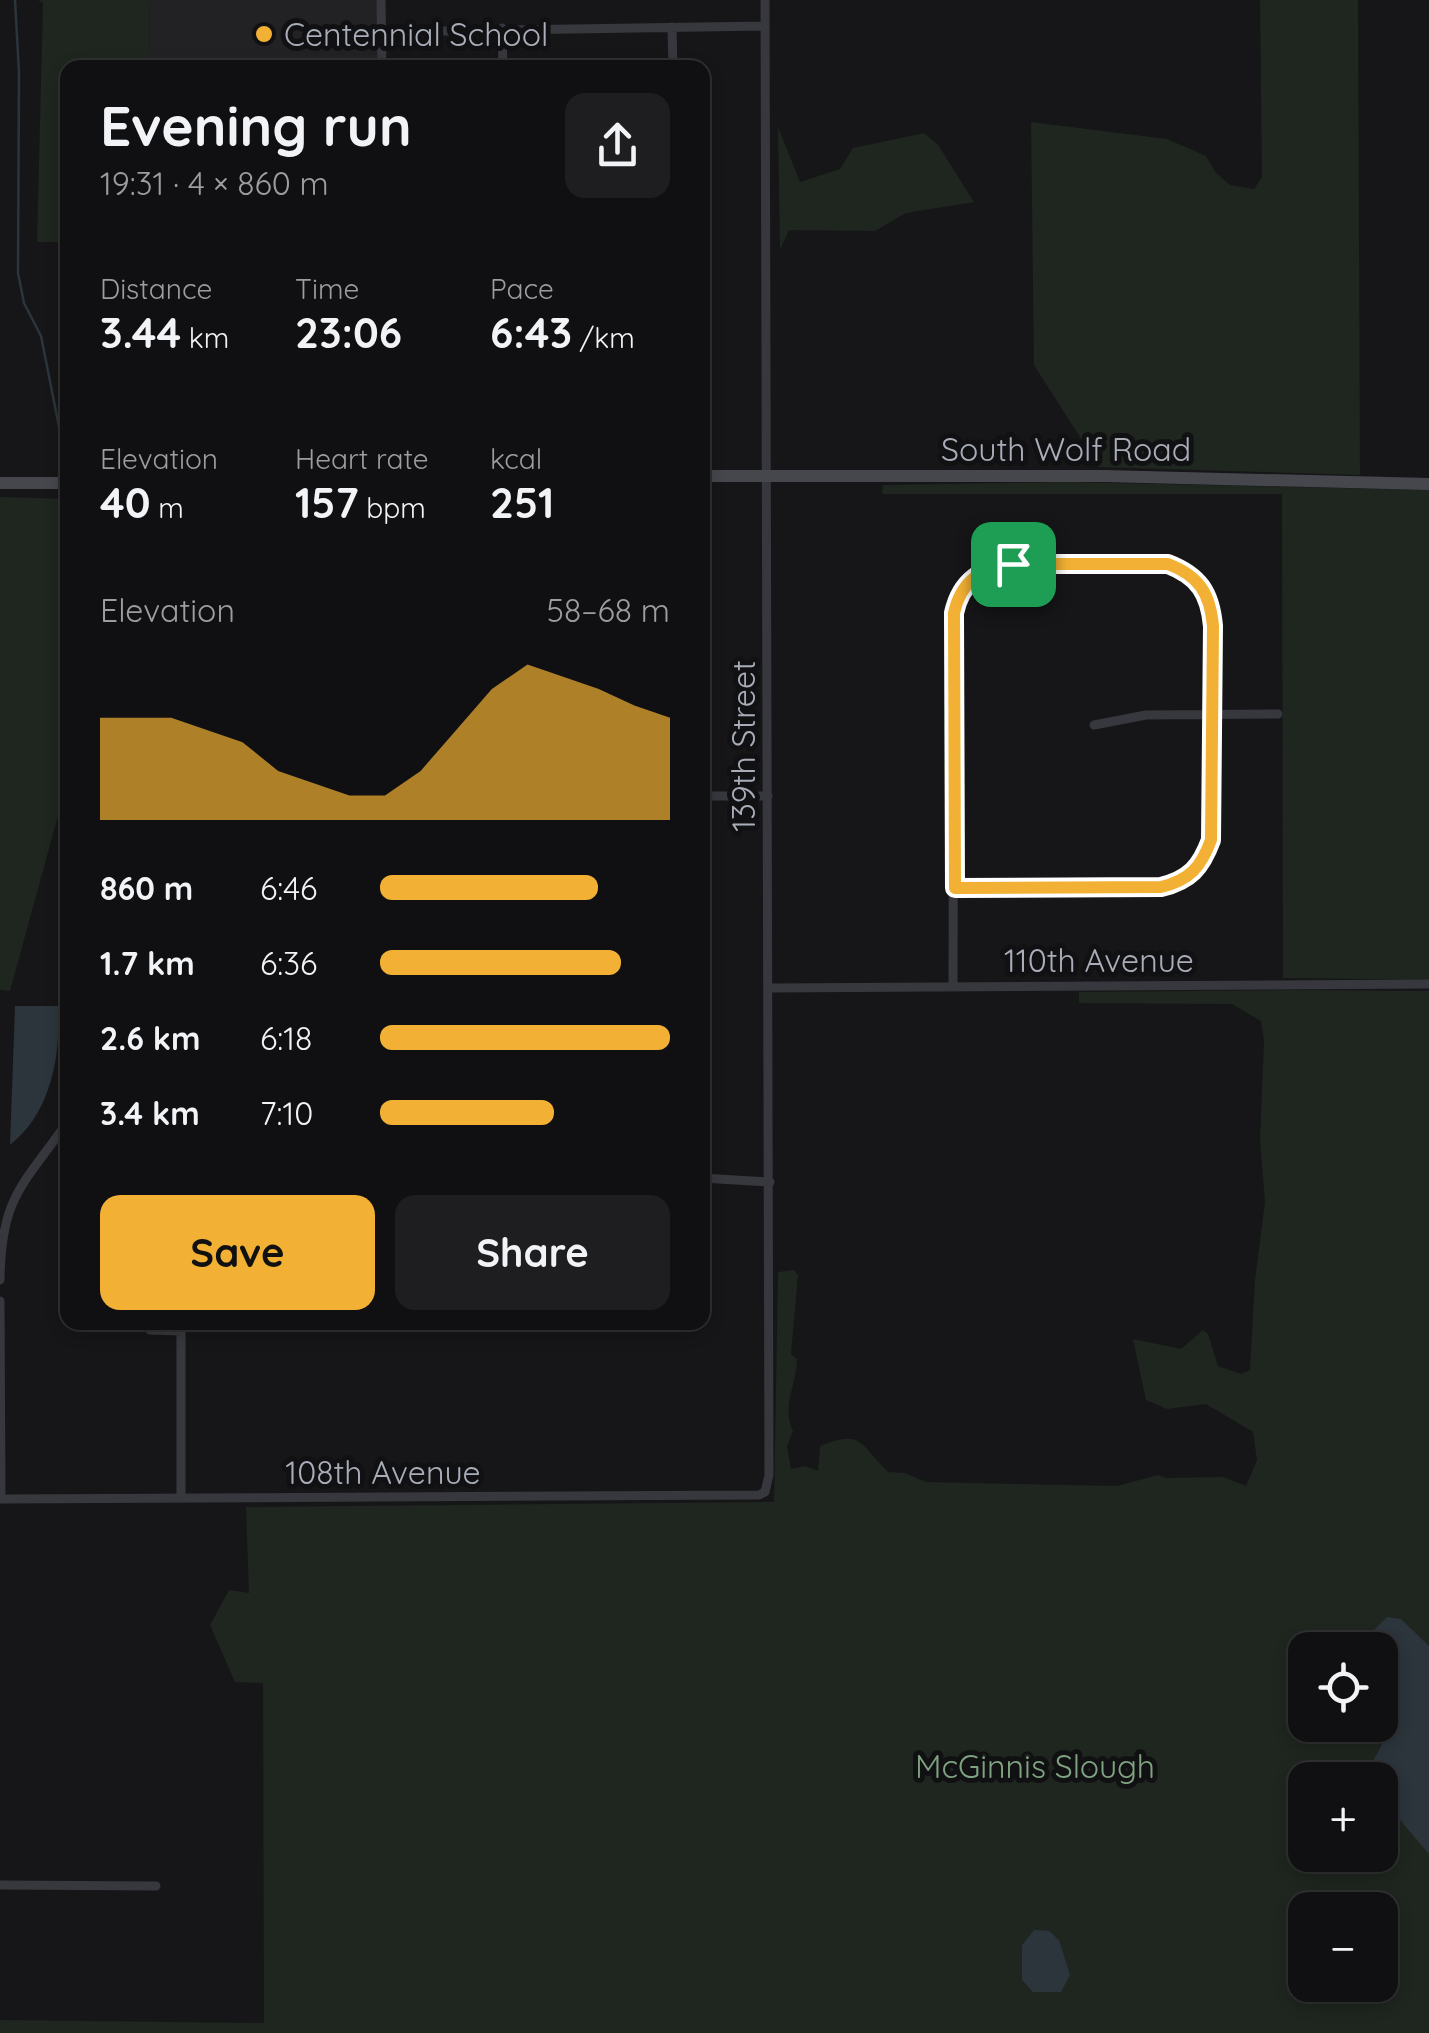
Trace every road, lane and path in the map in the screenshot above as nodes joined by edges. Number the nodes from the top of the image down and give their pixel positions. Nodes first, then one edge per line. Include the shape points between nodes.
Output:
1 (381, 0) edge
2 (765, 0) edge
3 (765, 26) junction
4 (672, 27) junction
5 (502, 28) junction
6 (382, 32) junction
7 (382, 60) edge
8 (503, 60) edge
9 (673, 60) edge
10 (768, 475) junction
11 (710, 476) edge
12 (60, 482) edge
13 (0, 483) edge
14 (1429, 484) edge
15 (1211, 714) junction
16 (1278, 714) dead end
17 (1094, 725) dead end
18 (710, 796) edge
19 (768, 796) junction
20 (955, 888) junction
21 (1429, 984) edge
22 (953, 986) junction
23 (770, 988) junction
24 (60, 1133) edge
25 (58, 1136) joint
26 (710, 1178) edge
27 (770, 1182) junction
28 (0, 1280) edge
29 (0, 1302) edge
30 (181, 1330) edge
31 (765, 1492) joint
32 (181, 1498) junction
33 (1, 1499) edge
34 (0, 1885) edge
35 (156, 1886) dead end

1 - 6 street
2 - 3 street, 139th Street
3 - 4 street
3 - 10 street, 139th Street
4 - 5 street
4 - 9 street
5 - 6 street
5 - 8 street
6 - 7 street
10 - 11 main road, South Wolf Road
10 - 14 main road, South Wolf Road
10 - 19 street, 139th Street
12 - 13 main road
15 - 16 street
15 - 17 street via 1146,715
15 - 20 street via 1211,840 1185,881 1161,887
15 - 20 street via 1212,610 1200,582 1168,564 1013,564 994,566 968,582 954,613
18 - 19 street
19 - 23 street, 139th Street
20 - 22 street
21 - 22 street, 110th Avenue
22 - 23 street, 110th Avenue
23 - 27 street, 139th Street
24 - 25 street
25 - 28 street via 11,1199
26 - 27 street
27 - 31 street, 139th Street
29 - 33 street
30 - 32 street
31 - 32 street, 108th Avenue
32 - 33 street, 108th Avenue
34 - 35 street

